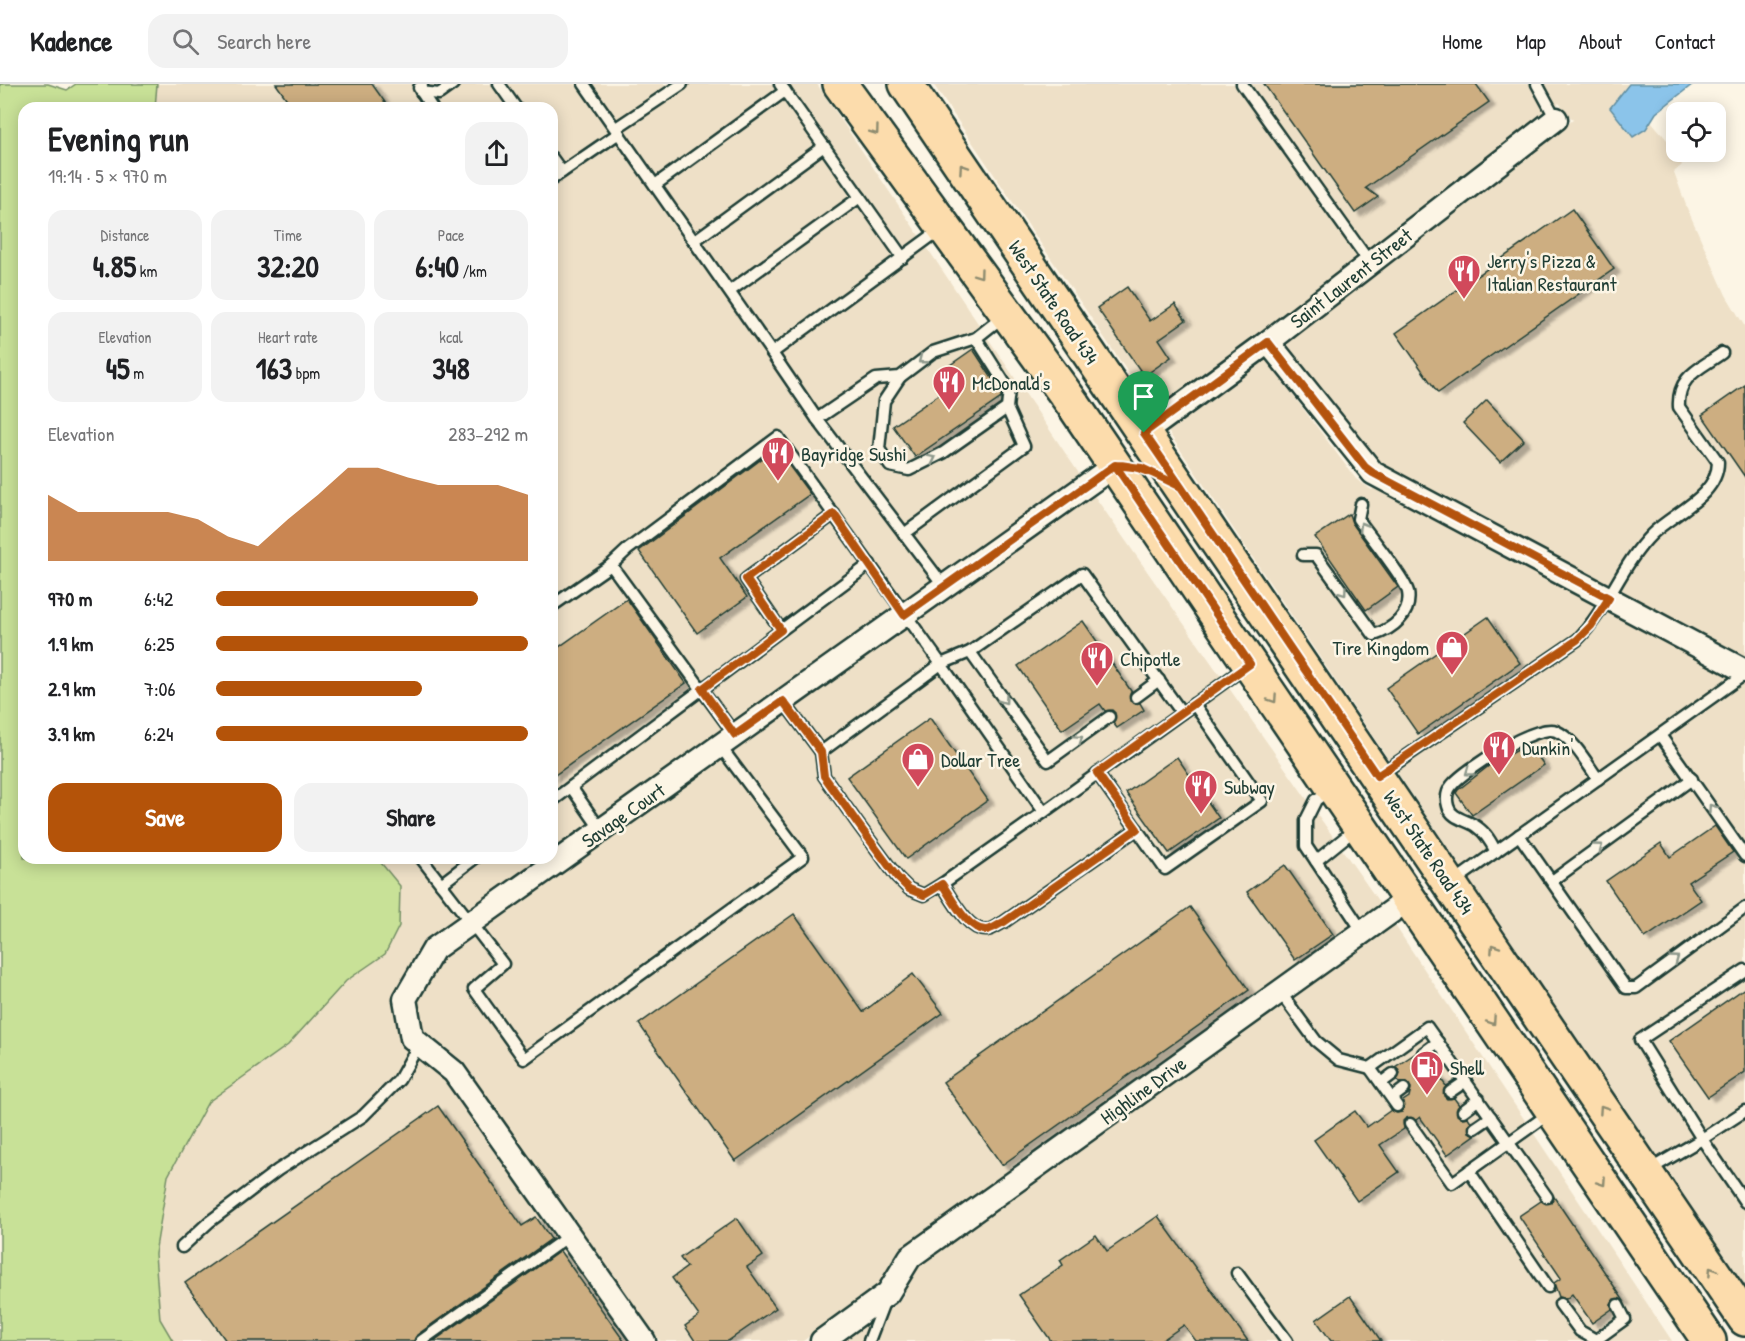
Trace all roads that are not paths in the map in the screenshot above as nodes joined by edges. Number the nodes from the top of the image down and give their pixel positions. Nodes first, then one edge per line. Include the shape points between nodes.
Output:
1 (453, 84) edge
2 (499, 84) edge
3 (584, 84) edge
4 (682, 84) edge
5 (840, 84) edge
6 (906, 84) edge
7 (1242, 84) edge
8 (1537, 84) edge
9 (420, 87) edge
10 (782, 87) edge
11 (429, 102) edge
12 (512, 102) edge
13 (1556, 119) joint
14 (618, 130) junction
15 (824, 146) junction
16 (558, 166) edge
17 (562, 172) junction
18 (558, 175) edge
19 (656, 185) junction
20 (860, 197) junction
21 (945, 227) junction
22 (694, 241) junction
23 (903, 258) junction
24 (1370, 263) junction
25 (730, 291) junction
26 (1008, 313) junction
27 (976, 338) junction
28 (1268, 342) junction
29 (772, 352) junction
30 (1722, 353) dead end
31 (900, 377) junction
32 (1075, 407) junction
33 (1007, 408) junction
34 (817, 419) junction
35 (1144, 433) junction
36 (1115, 465) junction
37 (1181, 487) junction
38 (1361, 504) dead end
39 (834, 514) junction
40 (904, 534) junction
41 (1303, 555) dead end
42 (870, 564) junction
43 (611, 565) junction
44 (944, 586) junction
45 (1609, 598) junction
46 (558, 602) edge
47 (904, 615) junction
48 (781, 630) junction
49 (970, 652) junction
50 (941, 664) junction
51 (1250, 664) junction
52 (1745, 673) edge
53 (1159, 680) junction
54 (702, 689) junction
55 (1136, 697) dead end
56 (783, 701) junction
57 (1194, 704) junction
58 (1182, 712) junction
59 (1109, 717) dead end
60 (1660, 735) junction
61 (728, 740) junction
62 (821, 752) junction
63 (1097, 773) junction
64 (1377, 776) junction
65 (1598, 779) junction
66 (1692, 779) junction
67 (571, 787) junction
68 (1334, 787) junction
69 (558, 797) edge
70 (1044, 812) junction
71 (1360, 826) junction
72 (1137, 829) junction
73 (601, 830) junction
74 (1519, 836) junction
75 (1496, 852) junction
76 (1745, 856) edge
77 (558, 861) edge
78 (1316, 861) junction
79 (426, 864) edge
80 (467, 864) edge
81 (553, 864) edge
82 (1552, 881) junction
83 (441, 884) junction
84 (942, 884) junction
85 (1451, 885) junction
86 (1409, 898) junction
87 (1745, 908) edge
88 (471, 923) junction
89 (1363, 932) junction
90 (1745, 970) edge
91 (1280, 992) junction
92 (1438, 1042) junction
93 (419, 1044) junction
94 (1423, 1053) dead end
95 (1449, 1058) junction
96 (1370, 1068) junction
97 (1434, 1069) dead end
98 (1393, 1074) dead end
99 (1466, 1081) junction
100 (1381, 1083) junction
101 (1404, 1089) dead end
102 (1450, 1092) dead end
103 (1479, 1099) junction
104 (1463, 1111) dead end
105 (1553, 1111) junction
106 (1745, 1111) edge
107 (1491, 1117) junction
108 (1410, 1124) dead end
109 (1475, 1128) dead end
110 (1702, 1139) junction
111 (1509, 1142) junction
112 (1443, 1150) dead end
113 (1434, 1157) junction
114 (1469, 1171) junction
115 (1646, 1172) junction
116 (1547, 1197) dead end
117 (1745, 1202) edge
118 (570, 1235) junction
119 (182, 1247) dead end
120 (1237, 1273) dead end
121 (1548, 1287) dead end
122 (888, 1293) junction
123 (1560, 1304) dead end
124 (1618, 1305) dead end
125 (1745, 1319) edge
126 (421, 1341) edge
127 (644, 1341) edge
128 (822, 1341) edge
129 (869, 1341) edge
130 (1287, 1341) edge
131 (1709, 1341) edge

1 - 9 lane via 439,94
2 - 12 lane
3 - 14 lane
4 - 14 lane
5 -> 21 main road
35 -> 6 main road, West State Road 434
7 - 24 lane
8 - 13 lane
9 - 11 lane
10 - 15 lane
10 - 19 lane
13 - 24 street, Saint Laurent Street
14 - 17 lane
14 - 19 lane
15 - 20 lane
15 - 22 lane
16 - 17 lane
17 - 18 lane
19 - 22 lane
20 - 23 lane
20 - 25 lane
21 - 23 lane
21 -> 26 main road
22 - 25 lane
23 - 29 lane
24 - 28 street, Saint Laurent Street
25 - 29 lane
26 - 27 lane
26 - 32 main road
27 -> 31 lane via 933,352
27 - 33 lane via 1010,390
28 - 35 street, Saint Laurent Street
28 - 45 street via 1365,467
29 - 34 lane
30 - 45 lane via 1685,379 1678,396 1684,415 1718,462 1713,482 1643,543
31 -> 33 lane via 884,401 879,429 879,448 890,465 909,470 934,458
31 - 34 lane via 876,379
32 - 35 main road via 1111,427
32 - 36 main road
33 - 40 lane via 1024,446
34 - 40 lane
35 - 37 main road, West State Road 434
36 - 37 main road via 1142,468
36 - 44 street, Savage Court
36 - 51 main road
37 - 64 main road, West State Road 434
41 -> 38 lane via 1316,555 1374,635 1391,630 1407,609 1408,590 1358,519
39 - 42 lane
39 - 43 lane via 778,436
39 - 48 lane via 746,579
40 - 44 lane
42 - 47 lane
42 - 48 lane
43 - 46 lane
43 - 54 lane
44 - 47 street, Savage Court
45 - 52 street
45 - 64 lane via 1577,640
47 - 50 lane
47 - 56 street, Savage Court
48 - 54 lane
49 - 50 lane
49 - 53 lane via 1082,574
49 -> 59 lane via 1048,761
50 - 62 lane
50 - 70 lane
51 - 57 lane
51 -> 68 main road
52 - 60 lane
53 - 55 lane
53 - 58 lane
54 - 61 lane
54 - 67 lane
56 - 61 street, Savage Court
56 - 62 lane
57 - 58 lane
57 - 72 lane via 1262,801 1165,869
58 - 63 lane
60 - 65 lane
60 - 66 lane
61 - 73 street, Savage Court
61 - 88 lane via 803,857 524,1059 474,988 502,964
62 - 84 lane via 824,776 897,877 917,894 924,895
63 - 70 lane
63 - 72 lane
64 - 85 main road, West State Road 434
65 - 74 lane
65 -> 75 lane via 1575,748 1556,731 1525,735 1492,756 1452,785 1446,797 1449,810 1487,835
76 -> 66 lane
82 -> 66 lane
67 - 69 lane
67 - 73 lane
68 - 71 main road
68 - 78 lane via 1316,800 1306,820 1306,846
70 - 84 lane
71 - 78 lane
71 - 86 main road
72 - 84 lane via 987,930 971,924
73 - 77 street, Savage Court
74 - 75 lane
74 - 82 lane
75 - 85 lane
78 - 89 lane
79 - 83 lane
80 - 83 lane
81 - 88 street, Savage Court
82 -> 87 lane via 1626,988 1636,988
83 - 88 lane
115 -> 85 main road, West State Road 434
86 - 89 street, Highline Drive
86 -> 105 main road
88 - 93 street, Savage Court via 434,950 405,999 412,1038
89 - 91 street, Highline Drive
90 - 110 lane via 1640,1040
91 - 96 lane via 1316,1041 1339,1060
91 - 122 street, Highline Drive via 910,1257
92 - 94 lane
92 - 95 lane
92 - 96 lane via 1427,1027
93 - 118 street, Savage Court via 454,1072
93 - 119 lane via 399,1080 363,1116 278,1170
95 - 97 lane
95 - 99 lane
96 - 100 lane
98 - 100 lane
99 - 102 lane
99 - 103 lane
100 - 101 lane via 1394,1102
103 - 104 lane
103 - 107 lane
105 - 111 lane
105 -> 131 main road
106 - 110 lane
107 - 109 lane
107 - 111 lane
108 - 113 lane via 1427,1137
110 - 115 lane
110 - 117 lane
111 - 114 lane
111 - 116 lane
112 - 113 lane
113 - 114 lane via 1452,1183
114 - 121 lane
125 -> 115 main road, West State Road 434
118 - 126 lane
118 - 127 street, Savage Court
120 - 130 lane
122 - 128 street
122 - 129 lane
123 - 124 lane via 1580,1331 1596,1340 1625,1318

